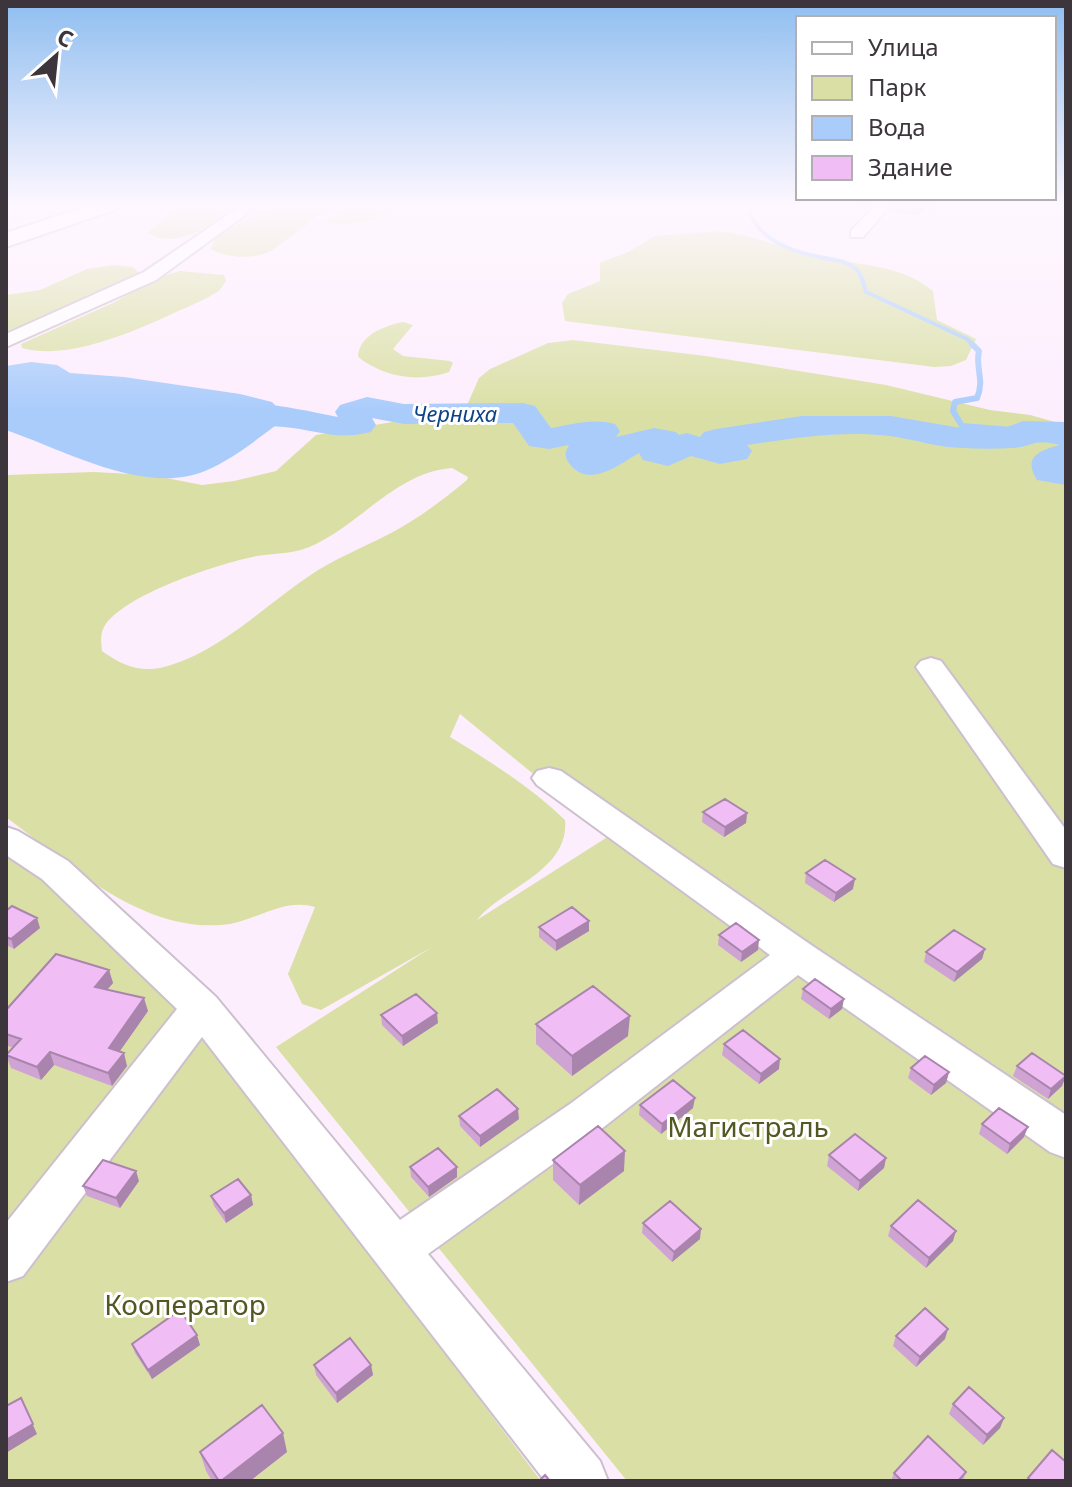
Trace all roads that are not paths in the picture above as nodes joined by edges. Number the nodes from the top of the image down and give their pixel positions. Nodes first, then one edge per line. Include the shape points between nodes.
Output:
1 (154, 273) edge
2 (6, 341) edge
3 (931, 667) dead end
4 (549, 778) dead end
5 (6, 839) edge
6 (1066, 856) edge
7 (797, 955) junction
8 (202, 1008) junction
9 (1066, 1139) edge
10 (394, 1251) junction
11 (6, 1260) edge
12 (580, 1481) edge

1 - 2 street
3 - 6 street
4 - 7 street
5 - 8 street via 55,870
7 - 9 street
7 - 10 street via 585,1117
8 - 10 street
8 - 11 street
10 - 12 street

